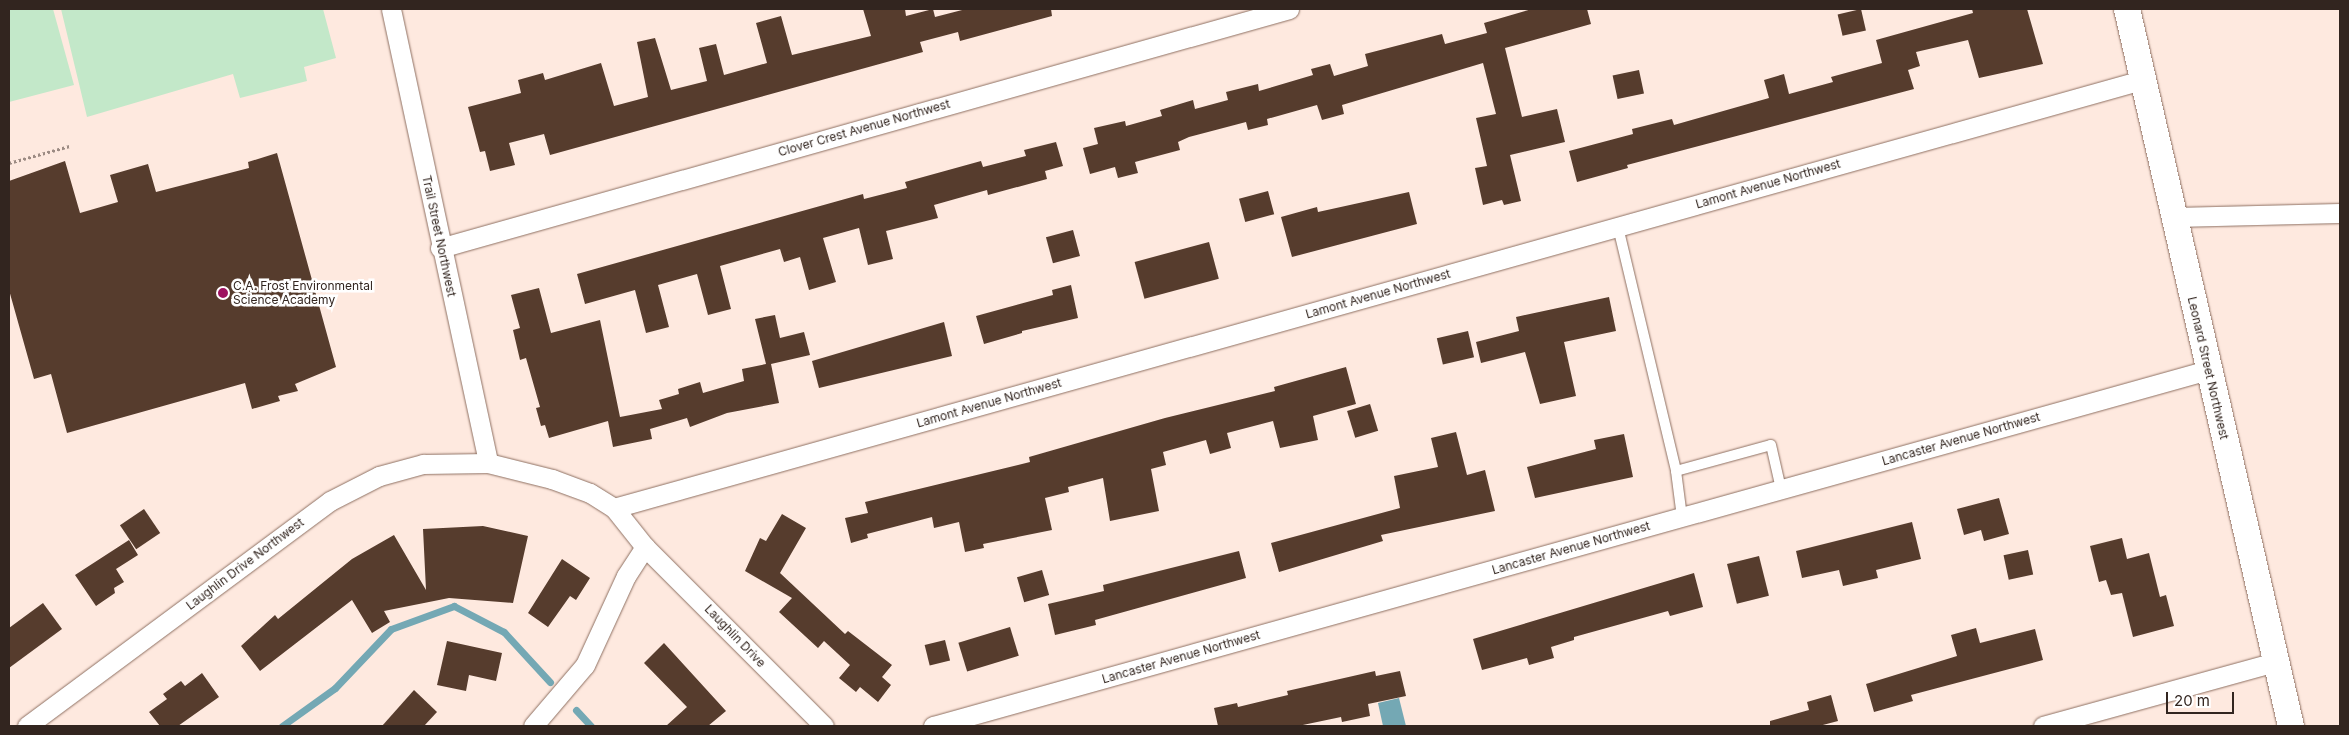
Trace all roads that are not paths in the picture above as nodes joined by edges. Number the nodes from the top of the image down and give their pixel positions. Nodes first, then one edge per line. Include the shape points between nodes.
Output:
1 (391, 9) edge
2 (1288, 9) edge
3 (2127, 9) edge
4 (2142, 80) junction
5 (2340, 213) edge
6 (2174, 217) junction
7 (1618, 226) junction
8 (440, 248) junction
9 (2208, 370) junction
10 (488, 462) junction
11 (1676, 471) junction
12 (1781, 489) junction
13 (614, 508) junction
14 (1682, 517) junction
15 (645, 547) junction
16 (2276, 662) junction
17 (27, 726) edge
18 (533, 726) edge
19 (824, 726) edge
20 (933, 726) edge
21 (2044, 726) edge
22 (2291, 726) edge

1 - 8 street, Trail Street Northwest
2 - 8 street, Clover Crest Avenue Northwest
3 - 4 main road, Leonard Street Northwest
4 - 6 main road, Leonard Street Northwest
4 - 7 street, Lamont Avenue Northwest
5 - 6 street
6 - 9 main road, Leonard Street Northwest
7 - 11 lane
7 - 13 street, Lamont Avenue Northwest
8 - 10 street, Trail Street Northwest
9 - 12 street, Lancaster Avenue Northwest
9 - 16 main road, Leonard Street Northwest
10 - 13 street via 552,479 590,493
10 - 17 street, Laughlin Drive Northwest via 423,464 379,476 330,501
11 - 12 lane via 1771,445
11 - 14 lane
12 - 14 street, Lancaster Avenue Northwest
13 - 15 street
14 - 20 street, Lancaster Avenue Northwest
15 - 18 street via 626,576 585,664
15 - 19 street, Laughlin Drive
16 - 21 street
16 - 22 main road, Leonard Street Northwest

